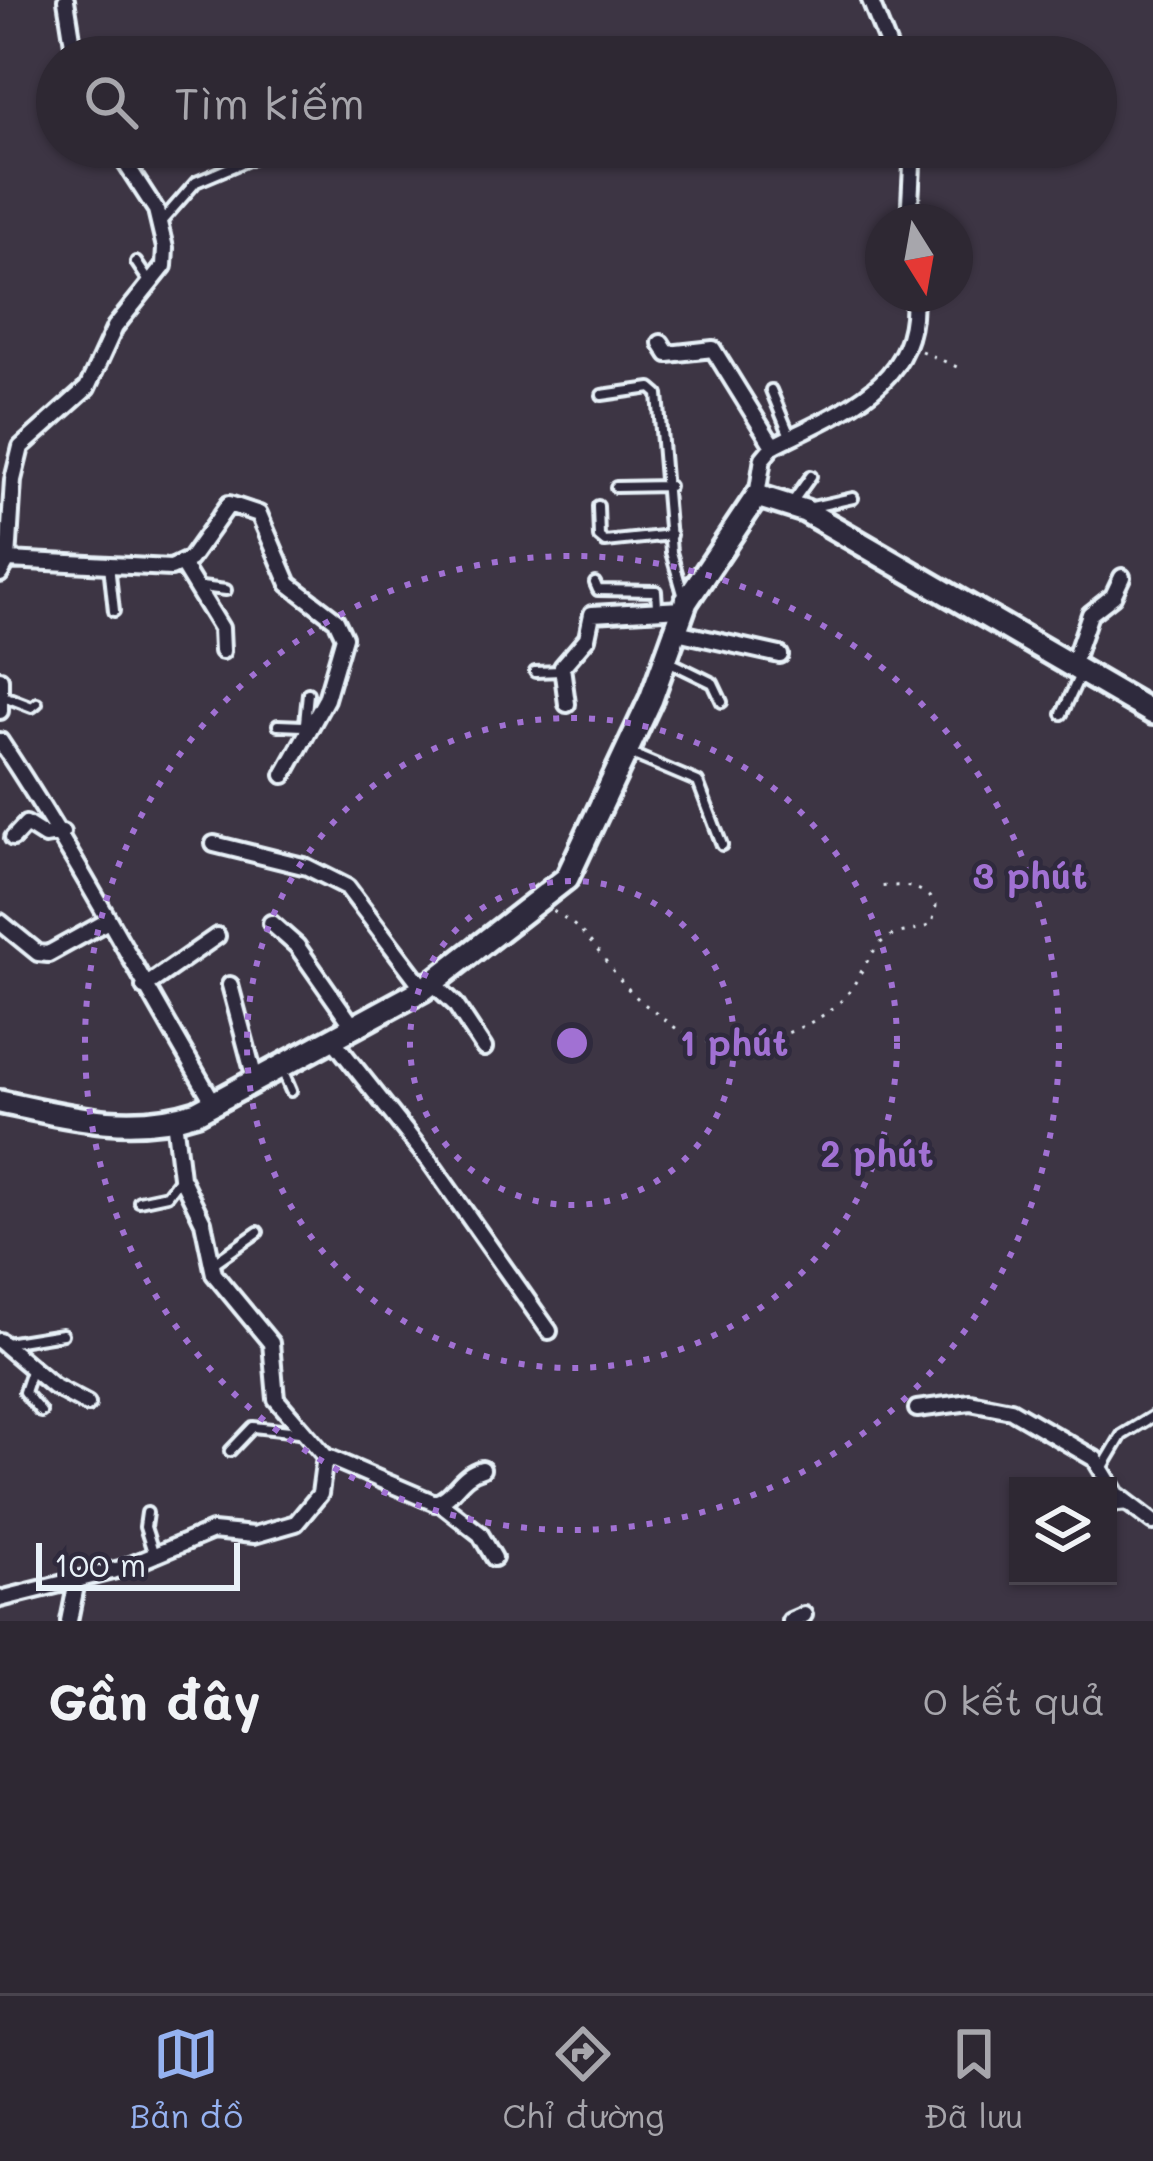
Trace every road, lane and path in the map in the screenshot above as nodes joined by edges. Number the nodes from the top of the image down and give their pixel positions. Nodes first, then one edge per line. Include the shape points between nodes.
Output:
1 (66, 0) edge
2 (870, 0) edge
3 (72, 36) edge
4 (885, 36) edge
5 (127, 168) edge
6 (224, 168) edge
7 (912, 168) edge
8 (910, 204) edge
9 (160, 223) junction
10 (136, 262) dead end
11 (151, 284) junction
12 (912, 312) edge
13 (661, 343) dead end
14 (909, 345) junction
15 (957, 367) dead end
16 (772, 390) dead end
17 (602, 395) dead end
18 (790, 437) junction
19 (773, 446) junction
20 (811, 476) dead end
21 (669, 486) junction
22 (616, 487) dead end
23 (757, 496) junction
24 (853, 498) dead end
25 (598, 506) dead end
26 (798, 508) junction
27 (671, 535) junction
28 (109, 563) junction
29 (183, 566) junction
30 (4, 567) edge
31 (1122, 577) dead end
32 (595, 583) dead end
33 (201, 587) junction
34 (226, 590) dead end
35 (684, 605) junction
36 (657, 606) junction
37 (114, 611) dead end
38 (672, 631) junction
39 (222, 651) dead end
40 (780, 655) dead end
41 (665, 659) junction
42 (563, 671) junction
43 (535, 672) dead end
44 (1075, 672) junction
45 (0, 679) edge
46 (308, 693) dead end
47 (1, 694) edge
48 (722, 702) dead end
49 (37, 704) dead end
50 (567, 704) dead end
51 (0, 711) edge
52 (1153, 713) edge
53 (1062, 714) dead end
54 (278, 725) dead end
55 (304, 732) junction
56 (0, 741) edge
57 (625, 752) junction
58 (284, 775) dead end
59 (62, 833) junction
60 (13, 838) dead end
61 (214, 844) dead end
62 (722, 844) dead end
63 (878, 887) dead end
64 (535, 903) junction
65 (0, 922) edge
66 (106, 922) junction
67 (272, 923) dead end
68 (217, 936) dead end
69 (230, 985) dead end
70 (429, 986) junction
71 (144, 987) junction
72 (345, 1035) junction
73 (484, 1048) dead end
74 (280, 1066) junction
75 (255, 1079) junction
76 (290, 1091) dead end
77 (0, 1102) edge
78 (214, 1102) junction
79 (174, 1119) junction
80 (181, 1177) junction
81 (140, 1202) dead end
82 (258, 1232) dead end
83 (212, 1264) junction
84 (549, 1331) dead end
85 (62, 1334) dead end
86 (2, 1342) edge
87 (32, 1368) junction
88 (87, 1404) dead end
89 (917, 1409) dead end
90 (40, 1412) dead end
91 (1153, 1416) edge
92 (306, 1434) junction
93 (230, 1451) dead end
94 (325, 1456) junction
95 (1103, 1466) junction
96 (482, 1469) dead end
97 (439, 1502) junction
98 (1132, 1505) junction
99 (1117, 1507) edge
100 (147, 1513) dead end
101 (1153, 1522) edge
102 (155, 1557) junction
103 (494, 1558) dead end
104 (77, 1581) junction
105 (0, 1599) edge
106 (68, 1621) edge

1 - 3 street
2 - 4 street
5 - 9 street
6 - 9 lane via 196,182
7 - 8 street
9 - 11 street via 165,259
10 - 11 lane
11 - 30 street via 115,327 87,388 21,447
12 - 14 street
13 - 19 street via 664,354 707,347 720,355
14 - 15 path
14 - 18 street via 878,390
16 - 18 lane
17 - 21 lane via 651,388 658,394
18 - 19 street
19 - 23 street
20 - 26 lane
21 - 22 lane
21 - 27 lane
23 - 26 street
23 - 35 street
24 - 26 lane
25 - 27 lane via 605,542
26 - 44 street
27 - 35 lane
28 - 29 street
28 - 30 street
28 - 37 lane
29 - 33 street
29 - 55 street via 220,510 237,503 268,525 296,594 336,620 344,638 326,700
31 - 44 street via 1090,614
32 - 36 lane via 598,590 656,591
33 - 34 lane
33 - 39 street via 221,628
35 - 36 street
35 - 38 street
36 - 42 street via 592,614 587,638
38 - 40 street
38 - 41 street
41 - 48 lane via 713,683
41 - 57 street
42 - 43 lane
42 - 50 street
44 - 52 street
44 - 53 lane
45 - 47 street
46 - 55 lane
47 - 49 lane
47 - 51 street
54 - 55 lane
55 - 58 street
56 - 59 street
57 - 62 lane via 698,782
57 - 64 street via 574,869
59 - 60 street via 45,836 26,824
59 - 66 street
61 - 70 street via 307,867 346,887
63 - 64 path via 929,895 932,924 885,938 838,1004 785,1034 737,1042 677,1029 636,997 585,931
64 - 70 street
65 - 66 street via 48,954
66 - 71 street
67 - 72 street via 297,946
68 - 71 street
69 - 75 street
70 - 72 street
70 - 73 street via 466,1017
71 - 78 street
72 - 74 street
72 - 84 street via 365,1087 430,1162
74 - 75 street
74 - 76 lane
75 - 78 street
77 - 79 street via 82,1120
78 - 79 street
79 - 80 street
80 - 81 lane via 167,1195
80 - 83 street
82 - 83 lane
83 - 92 street via 222,1288 271,1343 276,1399
85 - 86 lane
86 - 87 street
87 - 88 street
87 - 90 lane via 24,1392
89 - 95 street via 970,1402 1011,1410
91 - 95 lane via 1122,1435
92 - 93 lane via 262,1424
92 - 94 street
94 - 97 street
94 - 102 street via 320,1494 296,1523 254,1535 212,1531
95 - 98 street via 1116,1494
96 - 97 street
97 - 103 street via 480,1534
98 - 99 lane
98 - 101 street
100 - 102 lane
102 - 104 street
104 - 105 street
104 - 106 street

